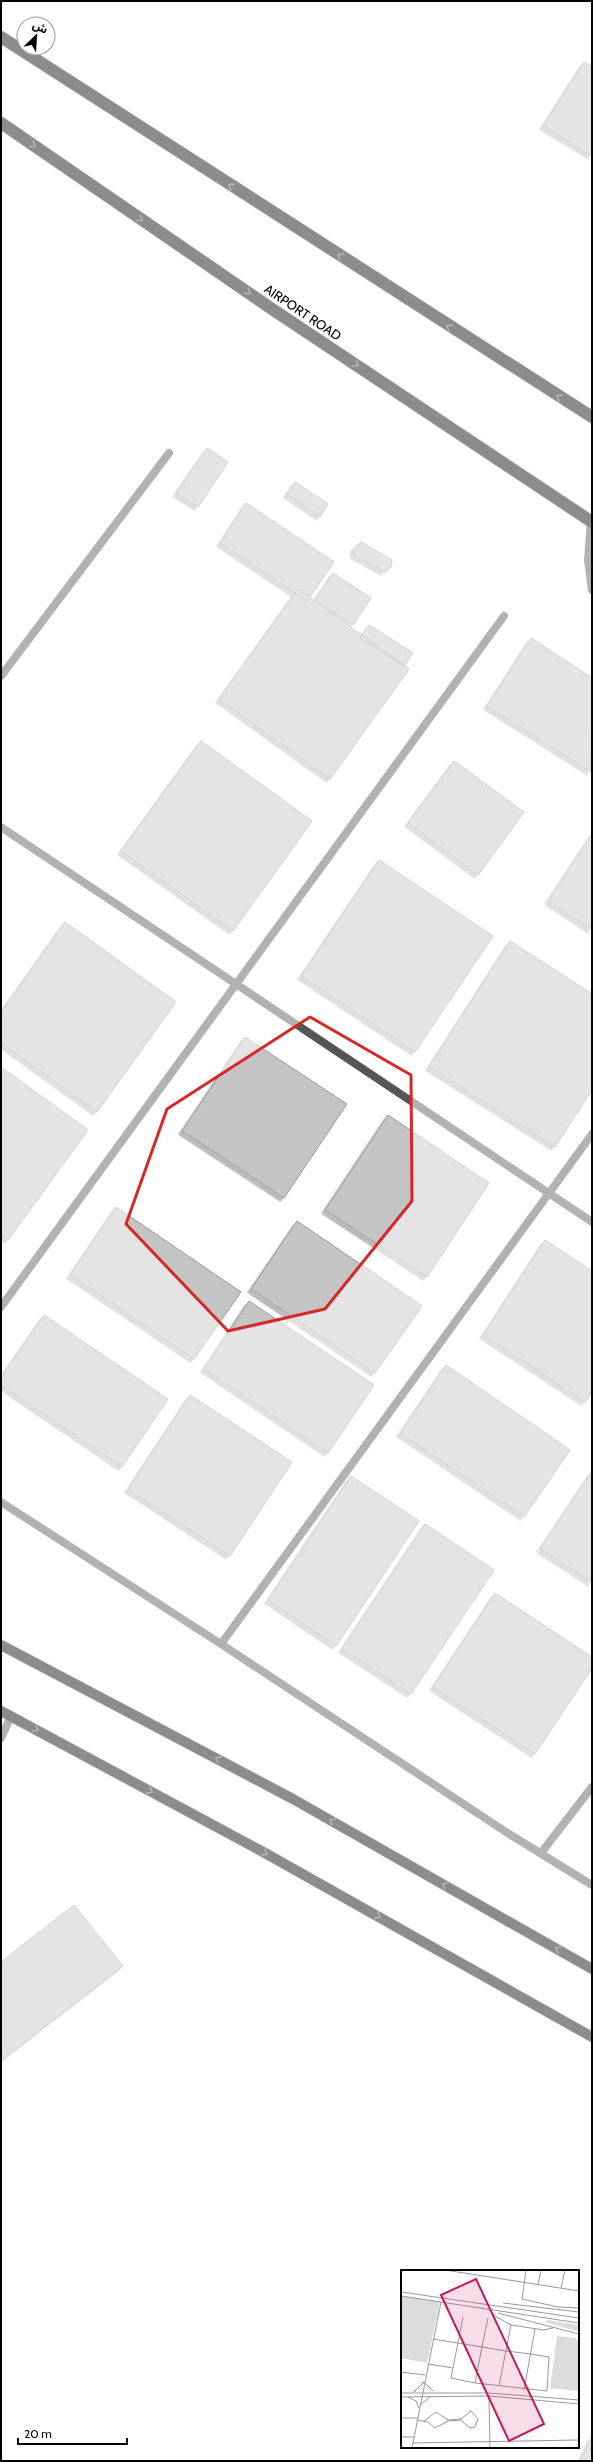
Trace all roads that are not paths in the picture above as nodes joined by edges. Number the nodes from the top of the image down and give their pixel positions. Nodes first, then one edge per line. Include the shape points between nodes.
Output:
1 (1, 36) edge
2 (1, 123) edge
3 (592, 418) edge
4 (169, 453) dead end
5 (592, 521) edge
6 (592, 590) edge
7 (504, 616) dead end
8 (1, 676) edge
9 (1, 827) edge
10 (237, 986) junction
11 (592, 1134) edge
12 (550, 1194) junction
13 (592, 1222) edge
14 (1, 1307) edge
15 (1, 1502) edge
16 (222, 1644) junction
17 (1, 1646) edge
18 (1, 1711) edge
19 (10, 1716) junction
20 (1, 1738) edge
21 (592, 1787) edge
22 (541, 1853) junction
23 (592, 1885) edge
24 (592, 1969) edge
25 (592, 2037) edge

3 -> 1 highway
2 -> 5 highway, AIRPORT ROAD via 279,313
4 - 8 street
5 - 6 street via 588,560
7 - 10 street
9 - 10 street
10 - 12 street
10 - 14 street
11 - 12 street
12 - 13 street
12 - 16 street
15 - 16 street
16 - 22 street
24 -> 17 main road via 294,1799
18 - 19 main road
19 - 20 street
19 -> 25 main road via 265,1853
21 - 22 street
22 - 23 street

